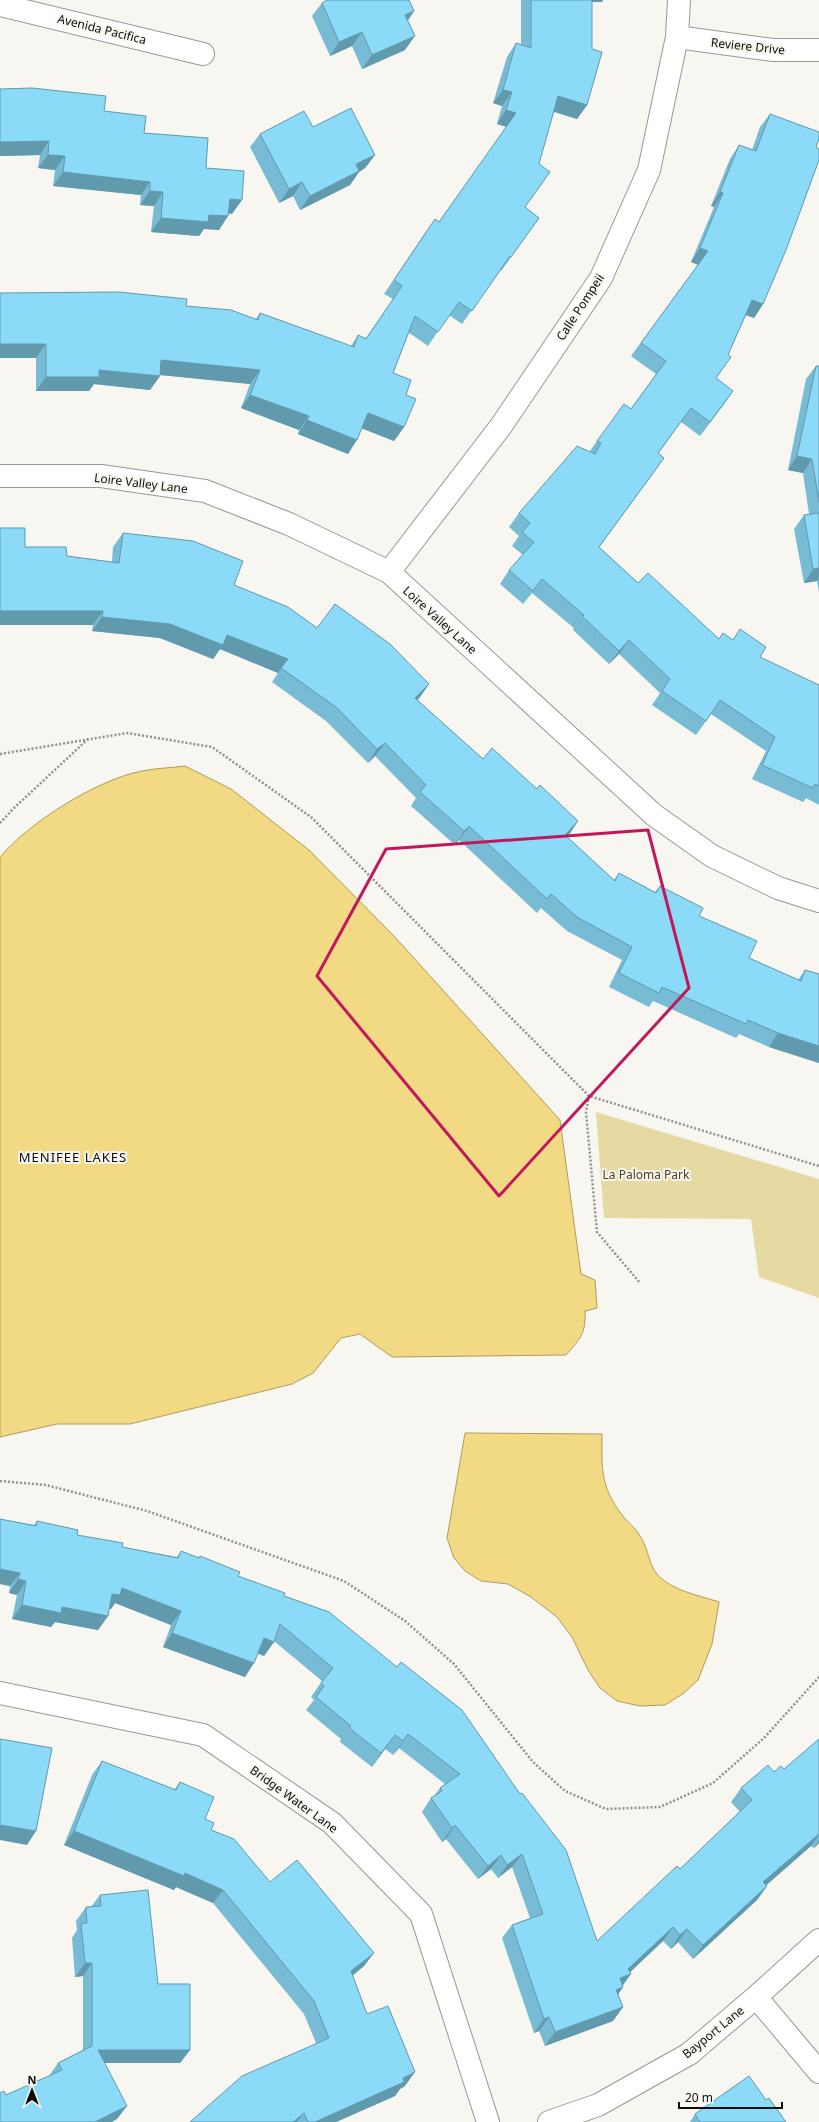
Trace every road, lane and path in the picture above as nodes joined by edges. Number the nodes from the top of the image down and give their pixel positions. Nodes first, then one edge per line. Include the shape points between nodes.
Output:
1 (679, 0) edge
2 (0, 4) edge
3 (677, 37) junction
4 (819, 50) edge
5 (203, 54) dead end
6 (0, 476) edge
7 (389, 572) junction
8 (88, 739) junction
9 (0, 754) edge
10 (0, 823) edge
11 (819, 901) edge
12 (589, 1096) junction
13 (819, 1166) edge
14 (640, 1283) dead end
15 (0, 1481) edge
16 (819, 1677) edge
17 (0, 1693) edge
18 (819, 1940) edge
19 (756, 1997) junction
20 (819, 2072) edge
21 (488, 2122) edge
22 (548, 2122) edge

1 - 3 street, Calle Pompeii
2 - 5 street, Avenida Pacifica
3 - 4 street, Reviere Drive via 773,50
3 - 7 street, Calle Pompeii via 649,170 601,278 501,426
6 - 7 street, Loire Valley Lane via 101,476 205,491 289,524
7 - 11 street, Loire Valley Lane via 654,815 712,856 778,888
8 - 9 path
8 - 10 path
8 - 12 path via 126,733 212,747 311,817
12 - 13 path
12 - 14 path via 586,1112 596,1232
15 - 16 path via 46,1485 147,1511 344,1581 406,1621 454,1664 533,1762 565,1791 606,1809 660,1807 713,1784 764,1738
17 - 21 street, Bridge Water Lane via 203,1735 332,1824 421,1914
18 - 19 street, Bayport Lane
19 - 20 street
19 - 22 street, Bayport Lane via 689,2054 598,2105

